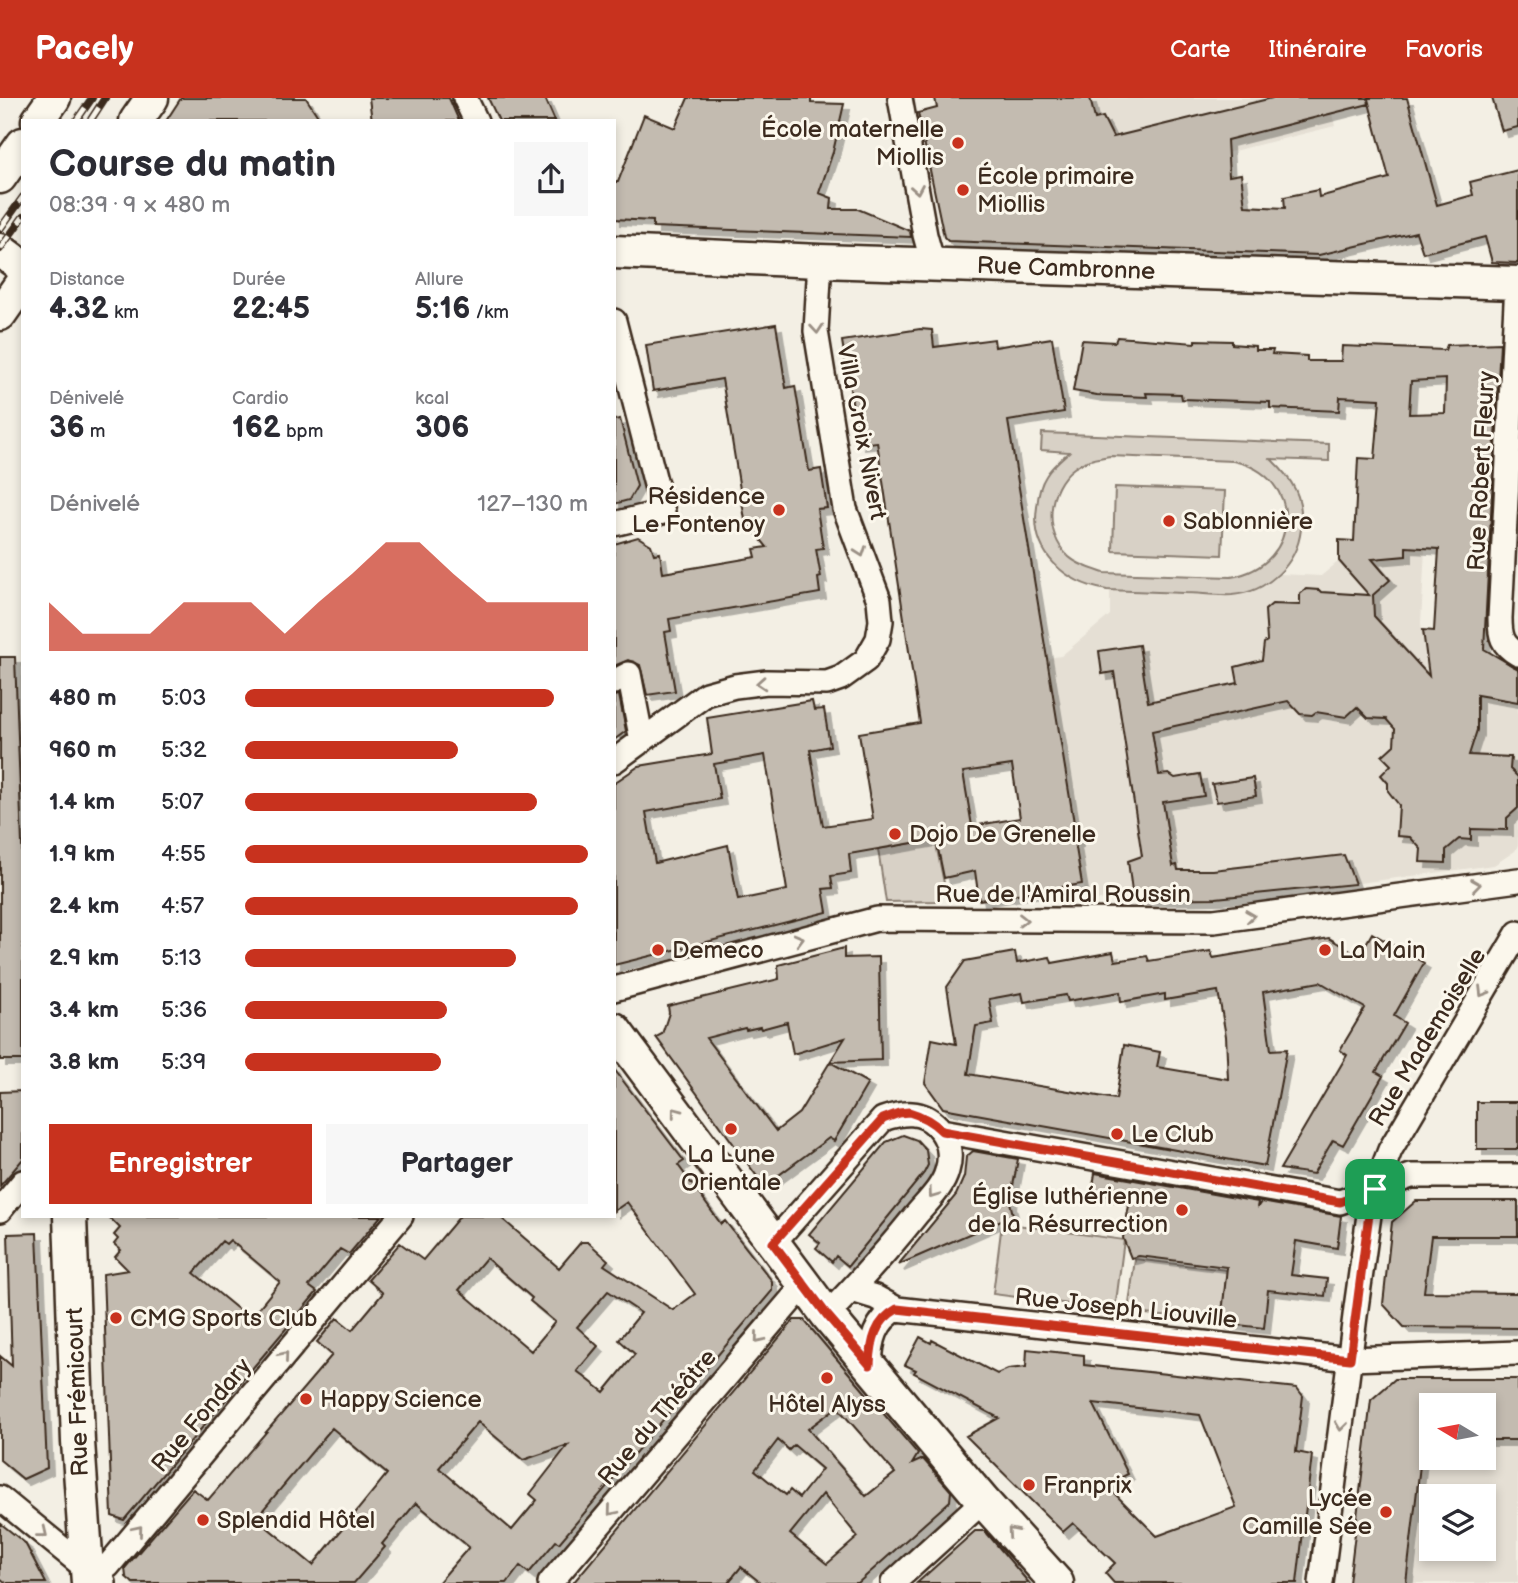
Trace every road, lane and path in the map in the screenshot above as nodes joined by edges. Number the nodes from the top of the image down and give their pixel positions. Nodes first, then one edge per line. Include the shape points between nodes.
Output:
1 (54, 98) edge
2 (152, 98) edge
3 (465, 98) edge
4 (900, 98) edge
5 (39, 119) edge
6 (137, 119) edge
7 (474, 119) edge
8 (16, 148) edge
9 (0, 177) edge
10 (0, 250) edge
11 (616, 252) edge
12 (820, 261) junction
13 (933, 264) junction
14 (21, 266) edge
15 (1518, 283) edge
16 (21, 284) edge
17 (0, 314) edge
18 (616, 340) edge
19 (618, 358) edge
20 (616, 524) edge
21 (1518, 654) edge
22 (616, 681) edge
23 (642, 741) junction
24 (616, 760) edge
25 (1518, 880) edge
26 (1518, 933) edge
27 (616, 988) edge
28 (616, 1032) edge
29 (942, 1131) junction
30 (1518, 1176) edge
31 (21, 1184) edge
32 (1375, 1189) junction
33 (0, 1210) edge
34 (70, 1218) edge
35 (399, 1218) edge
36 (773, 1243) junction
37 (803, 1286) junction
38 (852, 1290) junction
39 (897, 1309) junction
40 (827, 1315) junction
41 (1518, 1353) edge
42 (1350, 1359) junction
43 (870, 1365) junction
44 (0, 1498) edge
45 (983, 1501) junction
46 (93, 1578) edge
47 (550, 1583) edge
48 (893, 1583) edge
49 (1057, 1583) edge
50 (1321, 1583) edge

1 - 5 street
2 - 6 street
3 - 7 street
4 -> 13 street
8 - 9 street
10 - 14 street
11 - 12 street, Rue Cambronne
12 - 13 street, Rue Cambronne
12 -> 23 street, Villa Croix Nivert via 816,331 845,509 879,600 878,639 866,660 841,678 827,683 767,682 706,694
13 - 15 street, Rue Cambronne
15 - 21 street, Rue Robert Fleury via 1500,618 1501,640
16 - 17 street
18 - 19 street
19 - 20 street via 663,512
22 - 23 street via 629,674
23 - 24 street, Villa Croix Nivert
27 -> 25 street, Rue de l'Amiral Roussin via 877,919 1214,921
26 -> 32 street, Rue Mademoiselle via 1390,1150
36 -> 28 street
29 - 32 street via 1340,1202
29 - 36 street via 909,1112 883,1119
29 -> 38 street via 950,1151 947,1172
30 - 32 street via 1410,1177
31 - 33 street
32 - 42 street, Rue Mademoiselle
34 - 46 street, Rue Frémicourt via 78,1442
46 -> 35 street, Rue Fondary via 108,1566
36 - 37 street
37 - 40 street
37 -> 47 street, Rue du Théâtre
38 - 39 street, Rue Joseph Liouville
38 - 40 street
39 - 42 street, Rue Joseph Liouville
39 - 43 street via 881,1320 874,1334
40 - 43 street
41 - 42 street, Rue Joseph Liouville
42 -> 50 street, Rue Mademoiselle
43 - 45 street
44 -> 46 street
45 - 48 street
49 -> 45 street

